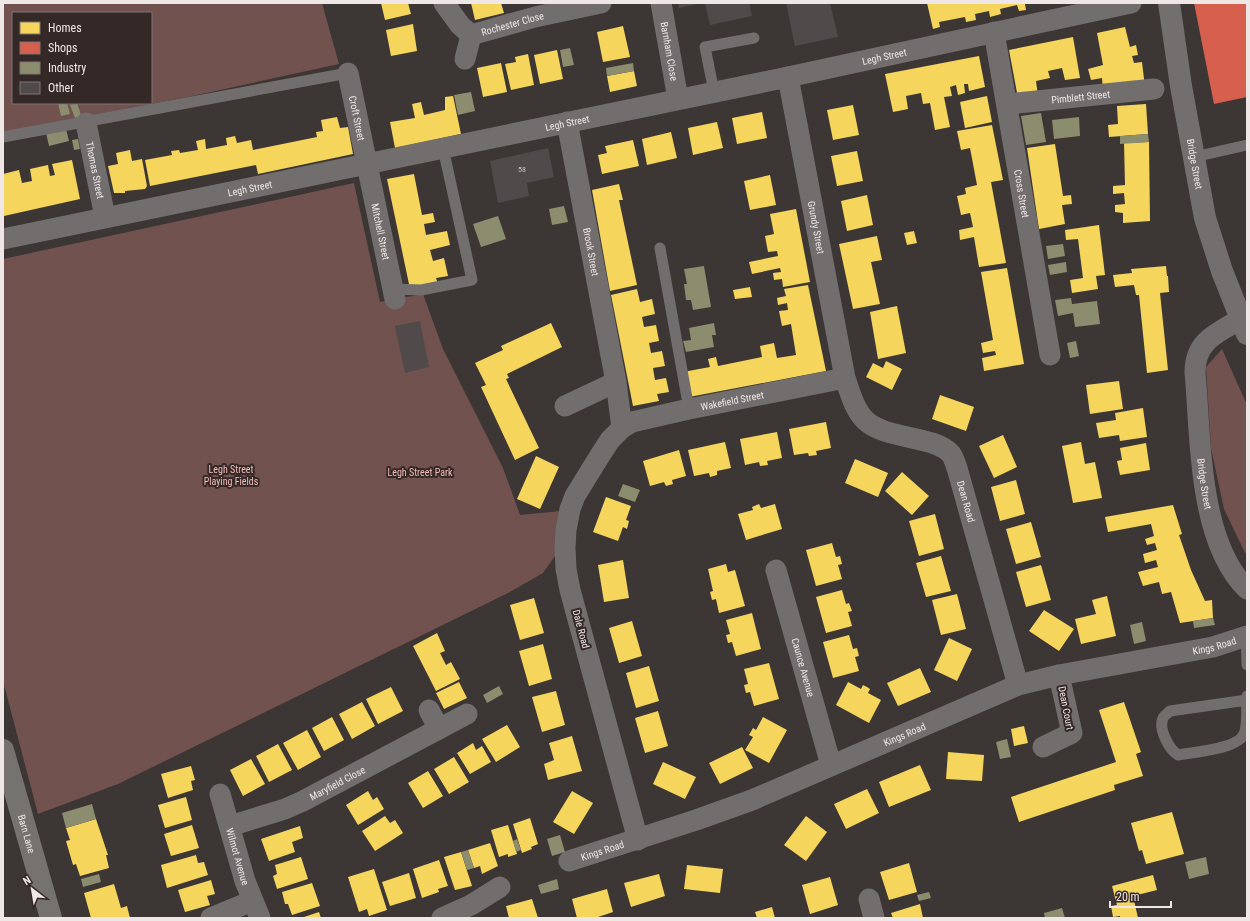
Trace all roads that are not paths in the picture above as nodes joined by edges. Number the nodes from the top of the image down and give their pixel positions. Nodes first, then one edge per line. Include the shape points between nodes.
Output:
1 (444, 3) edge
2 (601, 3) edge
3 (660, 3) edge
4 (1131, 3) edge
5 (1169, 3) edge
6 (994, 32) junction
7 (471, 35) junction
8 (754, 38) dead end
9 (465, 59) dead end
10 (348, 73) joint
11 (788, 77) junction
12 (1154, 89) dead end
13 (714, 92) junction
14 (678, 99) junction
15 (1007, 104) junction
16 (567, 122) junction
17 (86, 123) junction
18 (3, 137) edge
19 (1247, 145) edge
20 (443, 148) junction
21 (1194, 157) junction
22 (367, 163) junction
23 (105, 217) junction
24 (3, 239) edge
25 (660, 248) dead end
26 (394, 294) joint
27 (1244, 326) edge
28 (1050, 355) dead end
29 (845, 378) junction
30 (616, 382) junction
31 (565, 406) dead end
32 (689, 409) junction
33 (622, 428) junction
34 (776, 570) dead end
35 (1247, 589) edge
36 (1247, 636) edge
37 (1247, 665) edge
38 (1059, 675) junction
39 (1018, 685) junction
40 (1247, 696) edge
41 (1247, 700) edge
42 (429, 710) dead end
43 (467, 714) dead end
44 (439, 729) junction
45 (1043, 747) dead end
46 (3, 750) edge
47 (831, 765) junction
48 (220, 794) dead end
49 (230, 826) junction
50 (638, 840) junction
51 (569, 861) dead end
52 (500, 887) dead end
53 (256, 910) edge
54 (475, 912) edge
55 (51, 918) edge
56 (211, 918) edge
57 (442, 918) edge

1 - 7 street, Rochester Close
2 - 7 street, Rochester Close via 535,17
3 - 14 street, Barnham Close
4 - 6 street, Legh Street
5 - 21 main road, Bridge Street
6 - 11 street, Legh Street
6 - 15 street, Cross Street
7 - 9 street, Rochester Close
8 - 13 lane via 705,47
10 - 17 lane
10 - 22 street, Croft Street
11 - 13 street, Legh Street
11 - 29 street, Grundy Street
12 - 15 street, Pimblett Street
13 - 14 street, Legh Street
14 - 16 street, Legh Street
15 - 28 street, Cross Street
16 - 20 street, Legh Street
16 - 30 street, Brook Street
17 - 18 lane
17 - 23 street, Thomas Street
19 - 21 lane
20 - 22 street, Legh Street
20 - 26 lane via 472,280
21 - 27 main road, Bridge Street via 1206,218 1222,271
22 - 23 street, Legh Street
22 - 26 street, Mitchell Street
23 - 24 street, Legh Street
25 - 32 lane
27 - 35 street, Bridge Street via 1210,338 1201,347 1196,359 1195,372 1205,487 1210,515 1222,553 1236,578
29 - 32 street, Wakefield Street
29 - 39 street, Dean Road via 854,401 866,421 891,433 944,448 951,455 957,468
30 - 31 street
30 - 33 street, Brook Street
32 - 33 street, Wakefield Street via 632,422
33 - 50 street, Dale Road via 610,440 575,496 570,509 565,548 570,590
34 - 47 street, Caunce Avenue
36 - 37 lane
36 - 38 street, Kings Road via 1213,647
38 - 39 street, Kings Road
38 - 45 street, Dean Court via 1072,733
39 - 47 street, Kings Road
40 - 41 lane
41 - 41 lane via 1245,733 1242,739 1231,745 1178,755 1168,746 1162,725 1163,718 1170,711
42 - 44 street
43 - 44 street, Maryfield Close
44 - 49 street, Maryfield Close via 303,801
46 - 55 street, Barn Lane
47 - 50 street, Kings Road via 752,800
48 - 49 street, Wilmot Avenue
49 - 53 street, Wilmot Avenue
50 - 51 street, Kings Road
52 - 54 street
53 - 56 street
54 - 57 street

